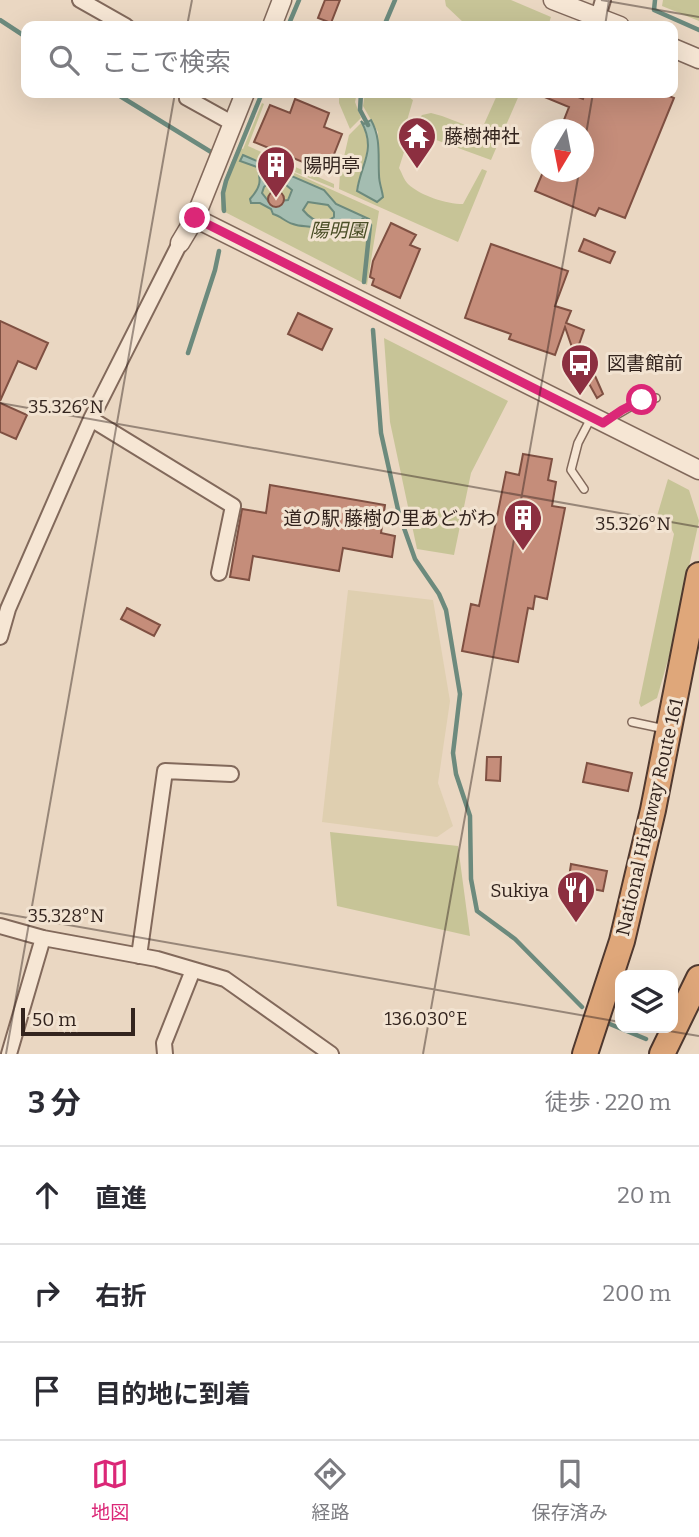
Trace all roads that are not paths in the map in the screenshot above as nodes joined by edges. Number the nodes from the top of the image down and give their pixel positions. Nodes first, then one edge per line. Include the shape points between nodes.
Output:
1 (80, 0) edge
2 (282, 0) edge
3 (554, 0) edge
4 (600, 9) edge
5 (117, 21) edge
6 (274, 21) edge
7 (614, 21) edge
8 (678, 50) edge
9 (699, 58) edge
10 (187, 98) edge
11 (243, 98) edge
12 (232, 123) junction
13 (195, 218) junction
14 (180, 243) joint
15 (656, 398) dead end
16 (91, 419) junction
17 (597, 420) junction
18 (699, 470) edge
19 (584, 489) dead end
20 (219, 573) dead end
21 (699, 575) edge
22 (0, 637) edge
23 (632, 722) dead end
24 (670, 730) junction
25 (231, 774) dead end
26 (0, 926) edge
27 (43, 938) junction
28 (139, 956) junction
29 (193, 970) junction
30 (699, 978) edge
31 (9, 1054) edge
32 (165, 1054) edge
33 (331, 1054) edge
34 (585, 1054) edge
35 (662, 1054) edge

1 - 5 street
2 - 6 street
3 - 4 street
4 - 7 street
8 - 9 street
10 - 12 street
11 - 12 street
12 - 13 street
13 - 14 street
13 - 17 street
14 - 16 street
15 - 17 lane
16 - 20 street via 233,506
16 - 22 street
17 - 18 street
17 - 19 lane via 578,443 571,470
21 - 24 highway, National Highway Route 161
23 - 24 lane
24 - 34 highway, National Highway Route 161 via 622,940
25 - 28 street via 165,771
26 - 27 street
27 - 28 street
27 - 31 street
28 - 29 street
29 - 32 street via 164,1043
29 - 33 street via 225,979
30 - 35 highway

